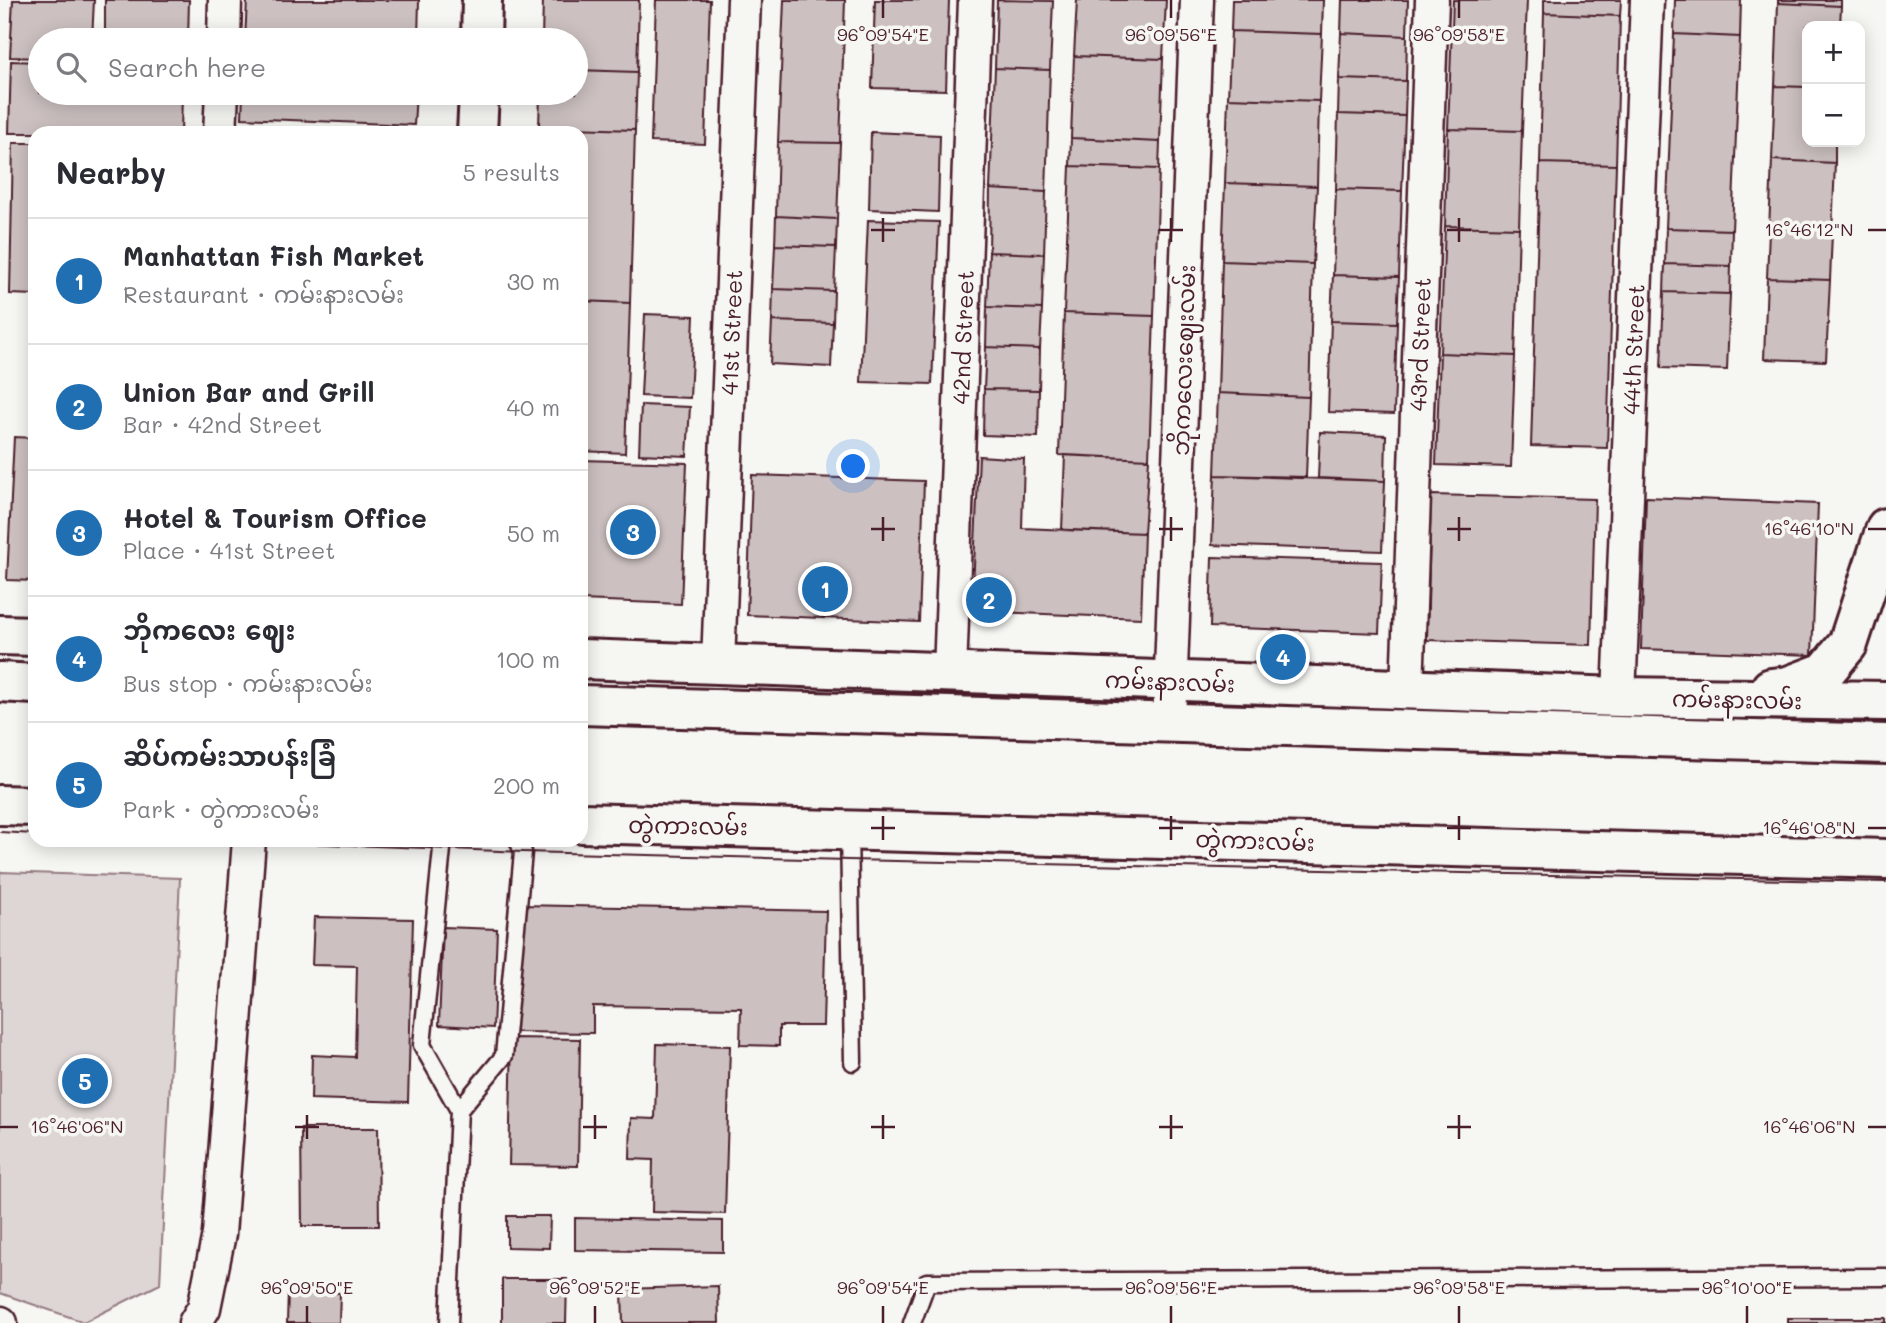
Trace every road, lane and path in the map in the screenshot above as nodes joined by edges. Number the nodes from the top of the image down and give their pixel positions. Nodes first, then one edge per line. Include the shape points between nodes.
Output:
1 (225, 0) edge
2 (482, 0) edge
3 (744, 0) edge
4 (975, 0) edge
5 (1197, 0) edge
6 (1432, 0) edge
7 (1647, 0) edge
8 (224, 28) edge
9 (481, 28) edge
10 (221, 105) edge
11 (478, 105) edge
12 (220, 126) edge
13 (477, 126) edge
14 (1886, 528) edge
15 (0, 635) edge
16 (28, 636) edge
17 (588, 659) edge
18 (718, 664) junction
19 (950, 673) junction
20 (1170, 681) junction
21 (0, 682) edge
22 (28, 684) edge
23 (1407, 690) junction
24 (1886, 694) edge
25 (1619, 697) junction
26 (1670, 699) junction
27 (1886, 704) edge
28 (588, 705) edge
29 (1169, 721) junction
30 (1886, 744) edge
31 (0, 805) edge
32 (28, 806) edge
33 (588, 823) edge
34 (849, 829) junction
35 (248, 847) edge
36 (441, 847) edge
37 (521, 847) edge
38 (1886, 859) edge
39 (853, 1062) dead end
40 (459, 1110) junction
41 (1886, 1277) edge
42 (195, 1323) edge
43 (449, 1323) edge
44 (912, 1323) edge

1 - 8 street
2 - 9 main road
3 - 18 street, 41st Street
4 - 19 street, 42nd Street
5 - 20 street, ဘိုကလေးဈေးလမ်း
6 - 23 street, 43rd Street
7 - 25 street, 44th Street
10 - 12 street
11 - 13 main road
14 - 26 main road via 1848,644 1825,672 1788,686
15 - 16 main road
17 - 18 main road, ကမ်းနားလမ်း
18 - 19 main road, ကမ်းနားလမ်း
19 - 20 main road, ကမ်းနားလမ်း
20 - 23 main road, ကမ်းနားလမ်း
20 - 29 street, ဘိုကလေးဈေးလမ်း
21 - 22 main road
23 - 25 main road, ကမ်းနားလမ်း
24 - 27 main road
25 - 26 main road, ကမ်းနားလမ်း
26 - 27 main road, ကမ်းနားလမ်း
28 - 29 main road, ကမ်းနားလမ်း
29 - 30 main road, ကမ်းနားလမ်း
31 - 32 main road
33 - 34 main road, တွဲကားလမ်း
34 - 38 main road, တွဲကားလမ်း
34 - 39 lane
35 - 42 street via 219,1234 204,1308
36 - 40 lane via 422,1045
37 - 40 lane via 503,1056
40 - 43 lane
41 - 44 lane via 927,1282

